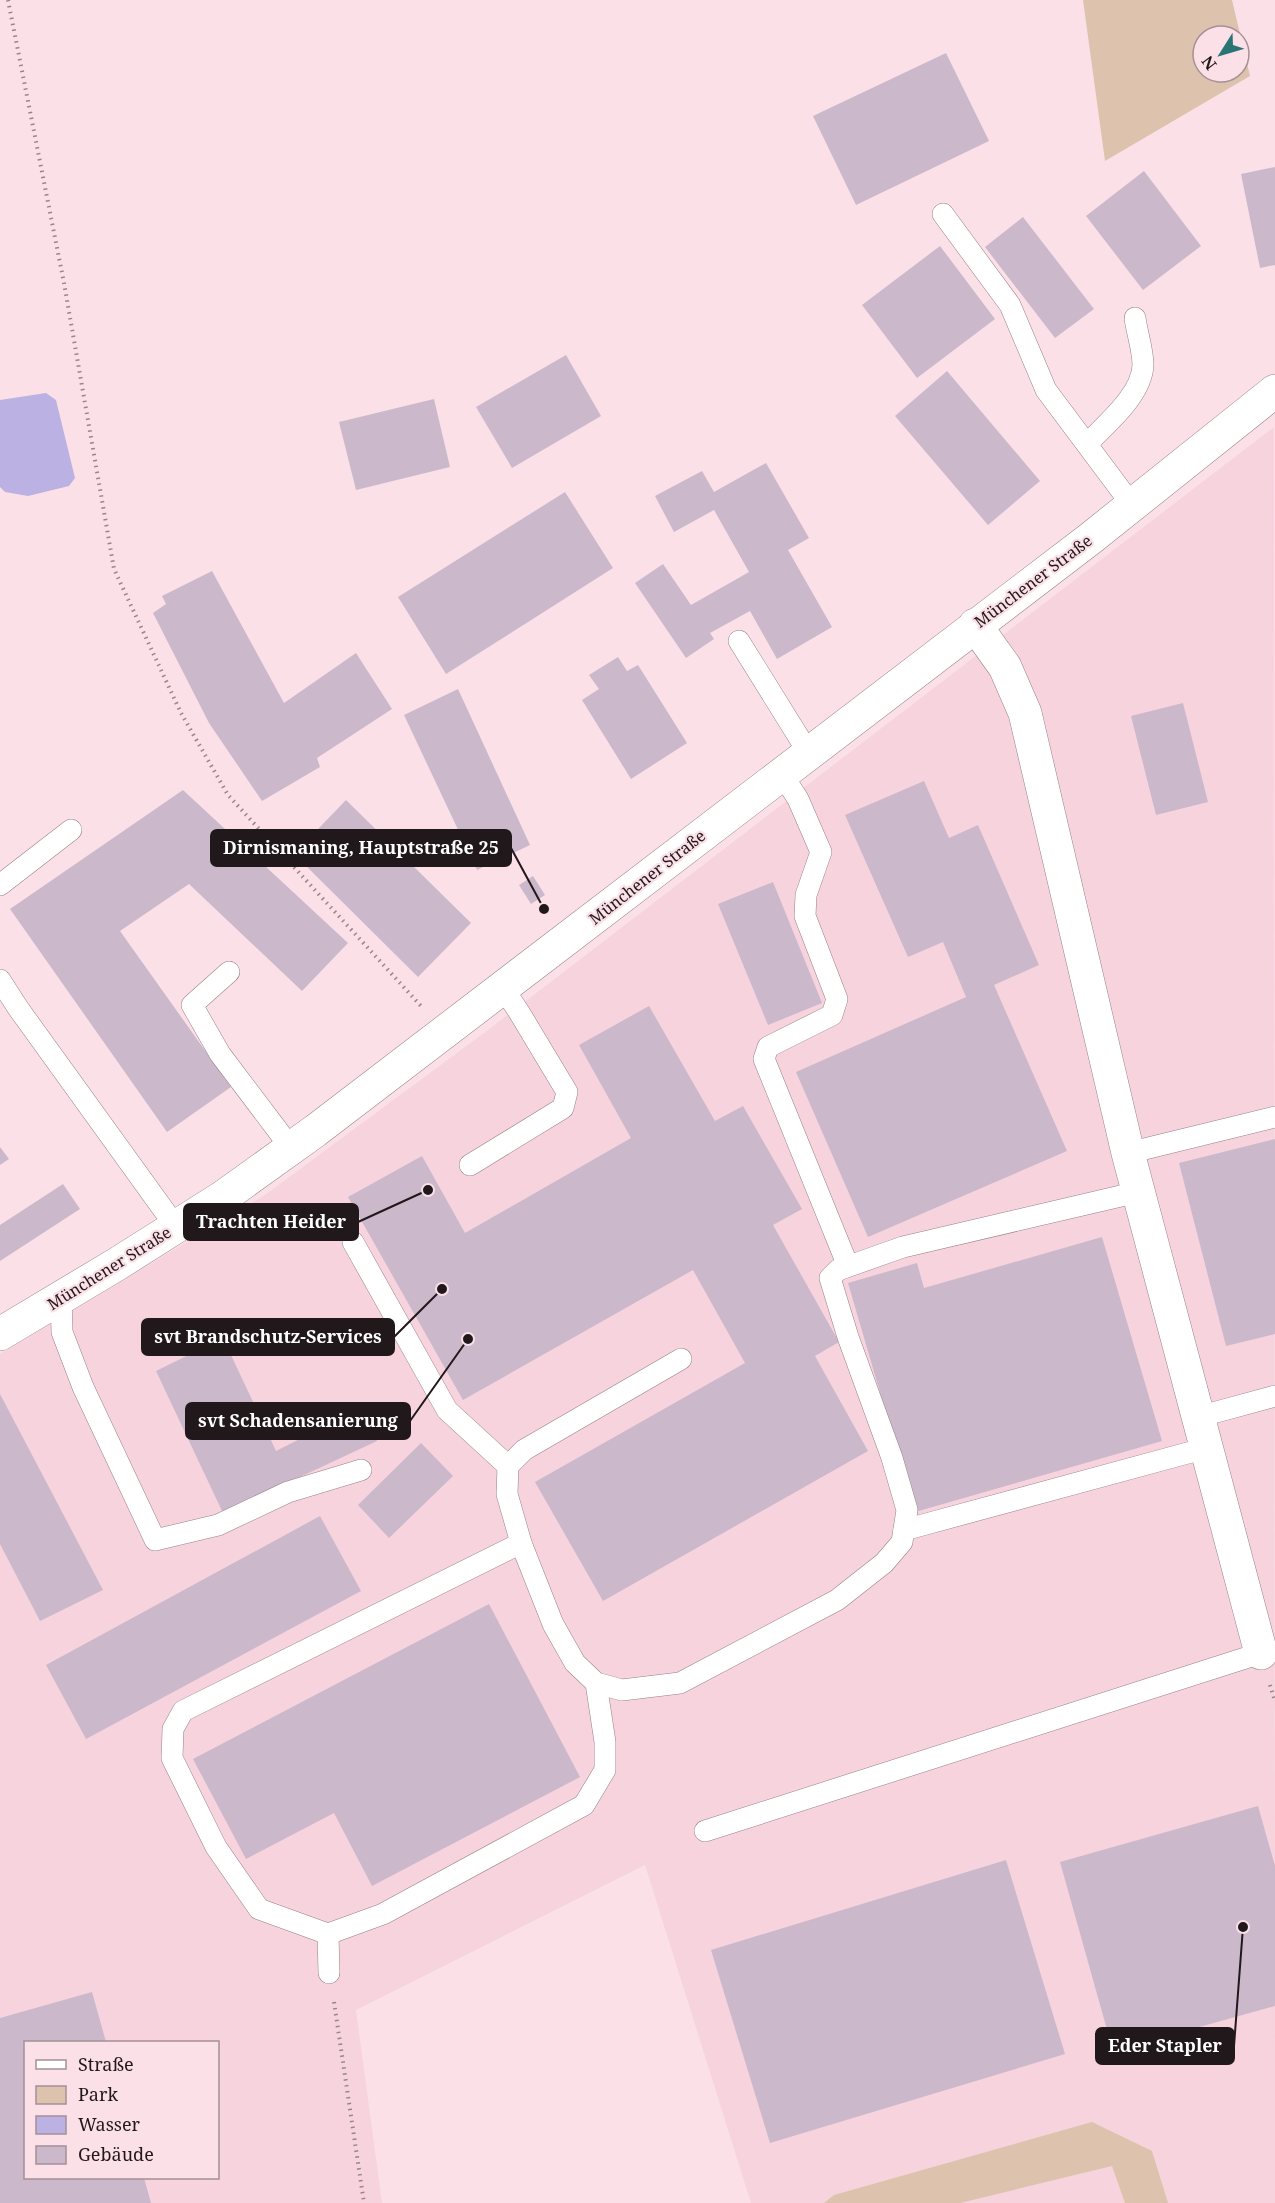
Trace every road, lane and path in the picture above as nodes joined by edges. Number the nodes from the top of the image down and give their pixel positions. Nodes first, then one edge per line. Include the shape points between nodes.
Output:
1 (8, 0) edge
2 (943, 214) dead end
3 (1135, 318) dead end
4 (1275, 391) edge
5 (1087, 444) junction
6 (1132, 505) junction
7 (975, 625) junction
8 (739, 641) dead end
9 (808, 752) junction
10 (781, 773) junction
11 (71, 830) dead end
12 (0, 885) edge
13 (229, 972) dead end
14 (0, 980) edge
15 (503, 988) junction
16 (445, 1032) junction
17 (1275, 1117) edge
18 (291, 1148) junction
19 (1128, 1154) junction
20 (470, 1165) dead end
21 (1138, 1192) junction
22 (176, 1227) junction
23 (353, 1242) dead end
24 (848, 1266) junction
25 (62, 1297) junction
26 (0, 1334) edge
27 (681, 1359) dead end
28 (1275, 1396) edge
29 (1202, 1432) junction
30 (508, 1466) junction
31 (361, 1470) dead end
32 (904, 1530) junction
33 (521, 1543) junction
34 (1261, 1653) joint
35 (596, 1683) junction
36 (705, 1831) dead end
37 (328, 1934) junction
38 (329, 1973) joint
39 (364, 2203) edge

1 - 16 path via 64,283 114,569 181,712 228,795
2 - 5 lane via 1010,305 1046,390
3 - 5 lane via 1143,365 1136,388
4 - 6 main road, Münchener Straße
5 - 6 lane
6 - 7 main road, Münchener Straße
7 - 9 main road, Münchener Straße
7 - 19 main road via 1005,667 1024,713
8 - 9 lane
9 - 10 main road, Münchener Straße
10 - 15 main road, Münchener Straße
10 - 24 lane via 798,799 821,852 806,895 805,916 837,999 832,1015 768,1047 764,1059
11 - 12 lane
13 - 18 lane via 192,1005 220,1054
14 - 22 lane
15 - 16 main road, Münchener Straße
15 - 20 lane via 567,1092 563,1108
16 - 18 main road, Münchener Straße
17 - 19 lane
18 - 22 main road, Münchener Straße
19 - 21 main road
21 - 24 lane via 903,1247
21 - 29 main road
22 - 25 main road, Münchener Straße
23 - 30 lane via 447,1410
24 - 32 lane via 831,1278 895,1468 907,1510
25 - 26 main road, Münchener Straße
25 - 31 lane via 62,1332 83,1388 155,1540 218,1526 288,1492
27 - 30 lane via 524,1450
28 - 29 lane
29 - 32 lane
29 - 34 main road
30 - 33 lane via 507,1494
32 - 35 lane via 902,1542 884,1563 837,1600 680,1683 622,1690
33 - 35 lane via 553,1624 575,1663
33 - 37 lane via 183,1711 173,1729 172,1758 216,1847 259,1909
34 - 36 lane
35 - 37 lane via 605,1770 584,1805 383,1914
37 - 38 lane
38 - 39 path

